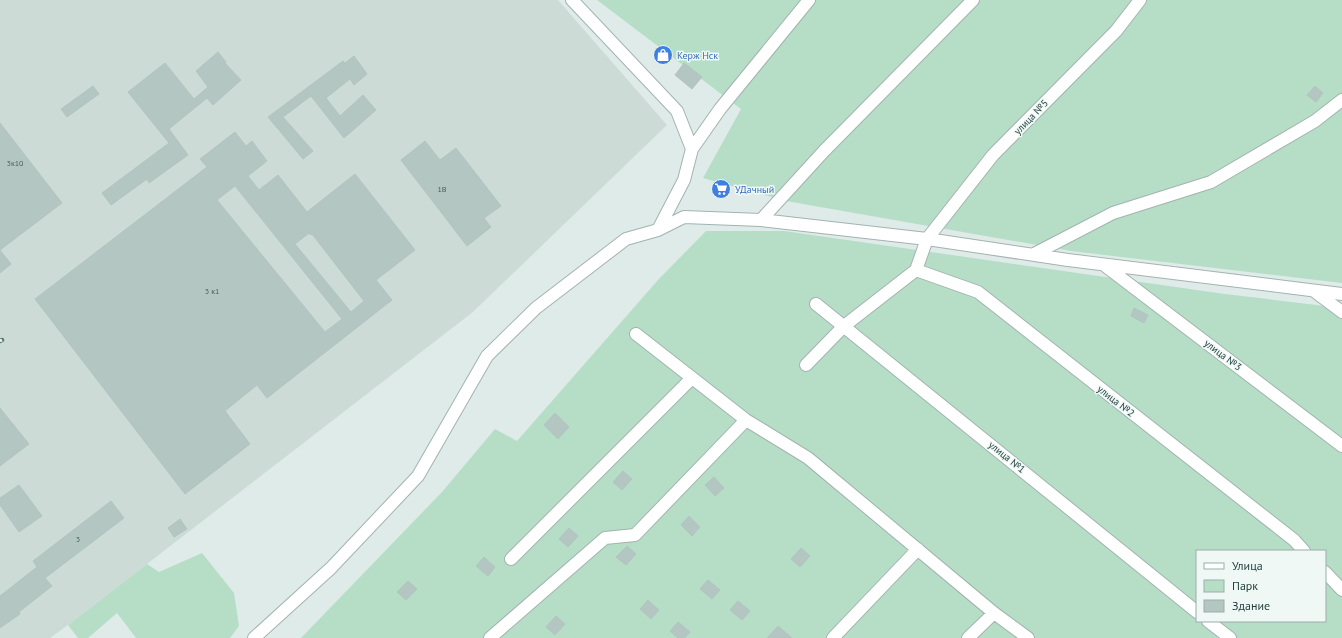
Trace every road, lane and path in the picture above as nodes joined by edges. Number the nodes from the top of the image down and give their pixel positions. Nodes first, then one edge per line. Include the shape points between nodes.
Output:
1 (572, 0) edge
2 (809, 0) edge
3 (973, 0) edge
4 (1140, 0) edge
5 (1342, 100) edge
6 (692, 149) junction
7 (761, 220) junction
8 (658, 230) junction
9 (927, 239) junction
10 (1034, 254) junction
11 (1103, 264) junction
12 (916, 270) junction
13 (1314, 290) junction
14 (1342, 294) edge
15 (816, 304) dead end
16 (1342, 312) edge
17 (844, 326) junction
18 (636, 334) dead end
19 (806, 365) dead end
20 (692, 378) junction
21 (746, 420) junction
22 (1342, 446) edge
23 (918, 549) junction
24 (1303, 550) edge
25 (511, 559) dead end
26 (1326, 573) edge
27 (1342, 590) edge
28 (1196, 611) edge
29 (994, 613) junction
30 (1209, 622) edge
31 (254, 638) edge
32 (490, 638) edge
33 (833, 638) edge
34 (968, 638) edge
35 (1028, 638) edge
36 (1230, 638) edge

1 - 6 street via 677,111
2 - 6 street via 720,109
3 - 7 street via 824,151
4 - 9 street, улица №5 via 1116,31 993,155
5 - 10 street via 1315,121 1211,182 1113,213
6 - 8 street via 684,180
7 - 8 street via 684,217
7 - 9 street
8 - 31 street via 626,239 536,308 487,356 418,476 331,568
9 - 10 street
9 - 12 street, улица №5
10 - 11 street
11 - 13 street
11 - 22 street, улица №3
12 - 17 street
12 - 24 street, улица №2 via 978,292 1294,540
13 - 14 street
13 - 16 street
15 - 17 street, улица №1
17 - 19 street
17 - 28 street, улица №1
18 - 20 street
20 - 21 street
20 - 25 street
21 - 23 street via 808,458
21 - 32 street via 635,535 605,538
23 - 29 street
23 - 33 street
26 - 27 street
29 - 34 street
29 - 35 street
30 - 36 street

